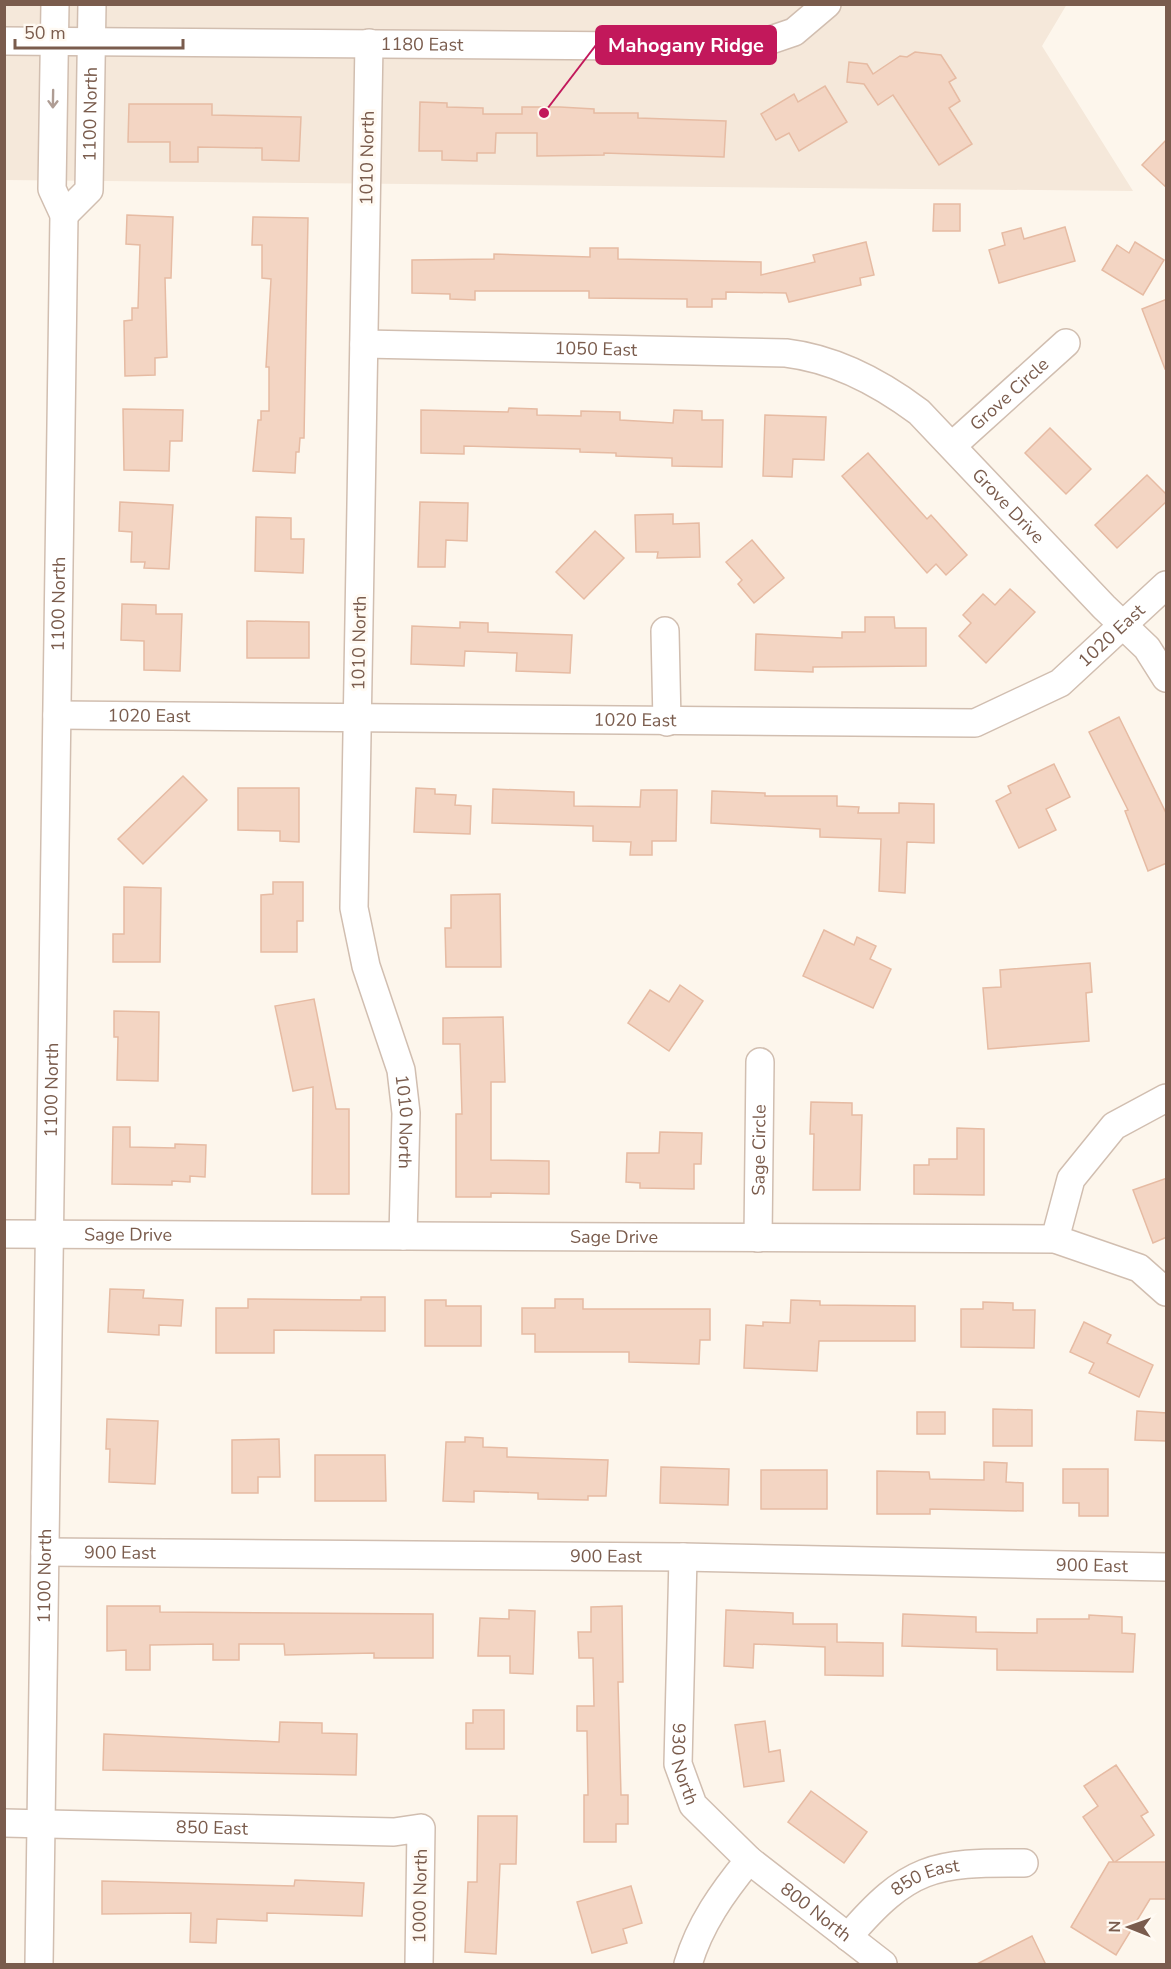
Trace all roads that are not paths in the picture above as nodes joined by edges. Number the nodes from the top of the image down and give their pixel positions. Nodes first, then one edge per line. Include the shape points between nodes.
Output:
1 (55, 4) edge
2 (92, 4) edge
3 (828, 4) edge
4 (54, 40) junction
5 (91, 40) junction
6 (4, 41) edge
7 (369, 43) junction
8 (64, 215) junction
9 (1066, 343) dead end
10 (364, 345) junction
11 (829, 361) joint
12 (953, 445) junction
13 (1167, 585) edge
14 (1123, 623) junction
15 (665, 631) dead end
16 (1167, 678) edge
17 (57, 715) junction
18 (358, 719) junction
19 (667, 722) junction
20 (760, 1062) dead end
21 (1167, 1098) edge
22 (4, 1234) edge
23 (50, 1234) junction
24 (402, 1236) junction
25 (758, 1238) junction
26 (1055, 1239) junction
27 (1167, 1292) edge
28 (45, 1552) junction
29 (683, 1557) junction
30 (1167, 1567) edge
31 (4, 1823) edge
32 (42, 1824) junction
33 (421, 1828) joint
34 (749, 1860) junction
35 (1023, 1863) dead end
36 (848, 1937) junction
37 (39, 1965) edge
38 (419, 1965) edge
39 (688, 1965) edge
40 (882, 1965) edge

1 - 4 street, 1100 North
2 - 5 street, 1100 North
3 - 7 street, 1180 East via 794,32 750,47
4 - 5 street, 1180 East
4 - 6 street, 1180 East
4 -> 8 street, 1100 North via 52,189
5 - 7 street, 1180 East
5 - 8 street, 1100 North via 89,190
7 - 10 street, 1010 North
8 - 17 street, 1100 North
9 - 12 street, Grove Circle
10 - 11 street, 1050 East via 786,353
10 - 18 street, 1010 North
11 - 12 street, Grove Drive via 890,390
12 - 14 street, Grove Drive
13 - 14 street, 1020 East
14 - 16 street, Grove Drive via 1147,648
14 - 19 street, 1020 East via 1060,682 975,723
15 - 19 street
17 - 18 street, 1020 East
17 - 23 street, 1100 North
18 - 19 street, 1020 East
18 - 24 street, 1010 North via 354,908 366,966 401,1070 406,1113
20 - 25 street, Sage Circle
21 - 26 street via 1114,1126 1071,1179
22 - 23 street, Sage Drive
23 - 24 street, Sage Drive
23 - 28 street, 1100 North
24 - 25 street, Sage Drive
25 - 26 street, Sage Drive
26 - 27 street, Sage Drive via 1139,1268
28 - 29 street, 900 East
28 - 32 street, 1100 North
29 - 30 street, 900 East
29 - 34 street, 930 North via 678,1764 693,1805
31 - 32 street, 850 East
32 - 33 street, 850 East via 394,1832
32 - 37 street, 1100 North
33 - 38 street, 1000 North
34 - 36 street, 800 North
34 - 39 street via 715,1903 695,1938
35 - 36 street, 850 East via 972,1862 942,1866 914,1876 878,1902
36 - 40 street, 800 North

